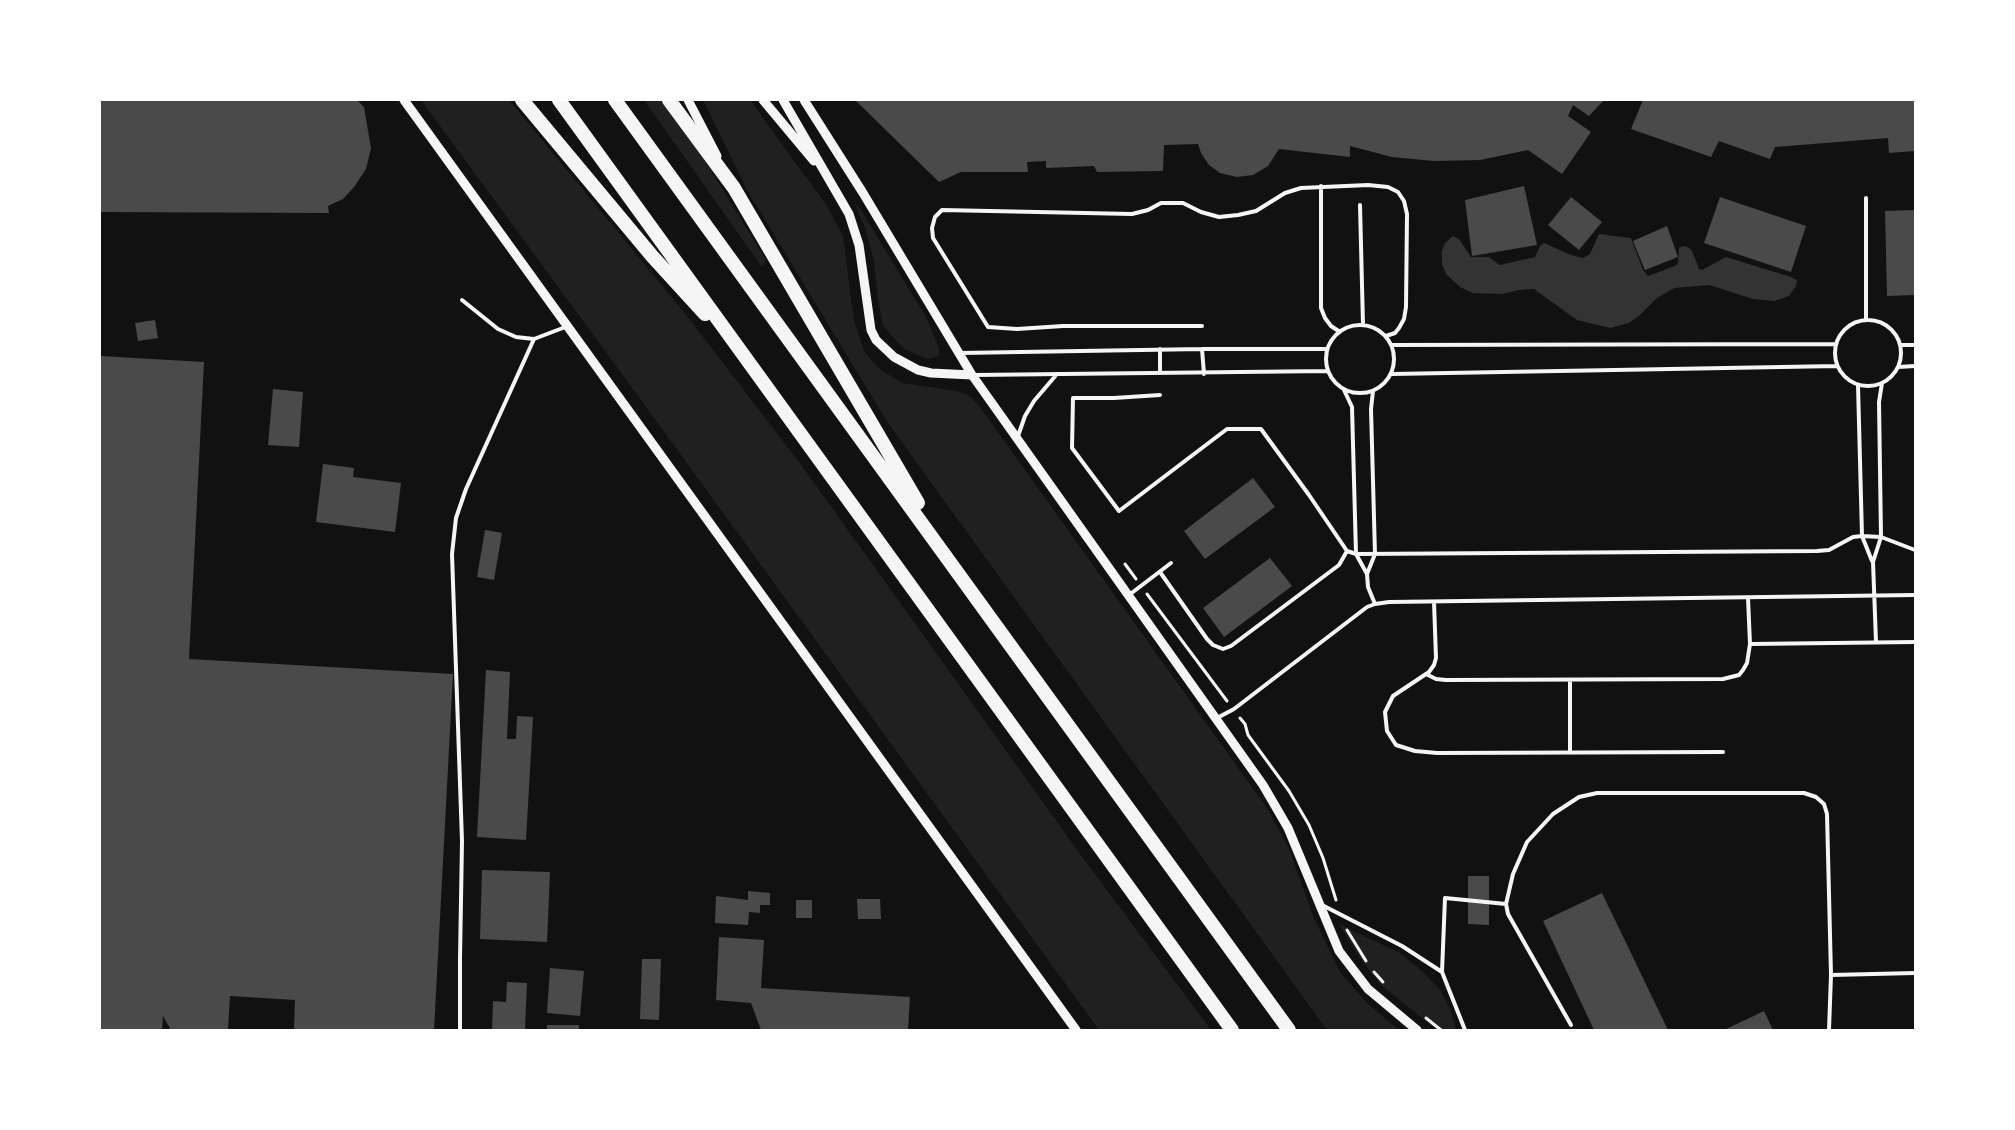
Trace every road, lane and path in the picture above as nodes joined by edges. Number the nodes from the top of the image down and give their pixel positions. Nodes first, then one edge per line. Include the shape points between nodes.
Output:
1 (404, 100) edge
2 (522, 100) edge
3 (559, 100) edge
4 (615, 100) edge
5 (669, 100) edge
6 (688, 100) edge
7 (762, 100) edge
8 (783, 100) edge
9 (804, 100) edge
10 (829, 179) junction
11 (1322, 186) junction
12 (734, 188) junction
13 (1866, 198) dead end
14 (1360, 205) dead end
15 (462, 300) dead end
16 (1866, 320) junction
17 (1363, 325) junction
18 (568, 326) junction
19 (1202, 326) dead end
20 (1340, 332) junction
21 (1386, 336) junction
22 (534, 339) junction
23 (1836, 344) junction
24 (1391, 345) junction
25 (1915, 345) edge
26 (1900, 346) junction
27 (1202, 348) junction
28 (1160, 349) junction
29 (1328, 349) junction
30 (958, 353) junction
31 (748, 361) junction
32 (1837, 366) junction
33 (1915, 366) edge
34 (1898, 367) junction
35 (1328, 371) junction
36 (1160, 373) junction
37 (1057, 374) junction
38 (1204, 374) junction
39 (1392, 374) junction
40 (972, 375) junction
41 (1882, 384) junction
42 (1858, 385) junction
43 (1344, 390) junction
44 (1373, 391) junction
45 (1160, 395) dead end
46 (1017, 439) junction
47 (1862, 536) junction
48 (1881, 537) junction
49 (1915, 550) edge
50 (1347, 551) junction
51 (1356, 554) junction
52 (1375, 554) junction
53 (1873, 562) junction
54 (1171, 564) dead end
55 (957, 571) junction
56 (1160, 572) junction
57 (1367, 574) junction
58 (1129, 595) junction
59 (1915, 595) edge
60 (1874, 596) junction
61 (1748, 598) junction
62 (1434, 602) junction
63 (1375, 604) junction
64 (1876, 642) junction
65 (1915, 642) edge
66 (1750, 644) junction
67 (1426, 674) junction
68 (1570, 680) junction
69 (1217, 718) junction
70 (1570, 752) junction
71 (1723, 752) dead end
72 (1318, 903) junction
73 (1506, 904) junction
74 (1442, 972) junction
75 (1915, 974) edge
76 (1831, 975) junction
77 (1571, 1025) dead end
78 (460, 1030) edge
79 (1076, 1030) edge
80 (1232, 1030) edge
81 (1289, 1030) edge
82 (1417, 1030) edge
83 (1465, 1030) edge
84 (1830, 1030) edge

1 - 18 street
2 - 31 highway via 652,256
3 - 31 highway
4 - 55 highway
5 - 12 highway
6 - 12 street
7 - 10 street
8 - 10 street
9 - 30 street
10 - 40 street via 849,214 859,245 871,330 876,340 894,357 918,370
11 - 19 lane via 1285,193 1256,211 1238,216 1219,217 1183,202 1161,203 1132,214 942,210 934,217 933,238 988,327
11 - 20 lane via 1321,308 1331,326
11 - 21 lane via 1388,187 1398,192 1404,201 1407,214 1406,308 1399,328
12 - 55 highway
13 - 16 lane
14 - 17 lane
15 - 22 lane via 498,329 516,337
16 - 23 lane via 1847,327
16 - 26 lane via 1884,324 1897,337
17 - 20 lane via 1347,327
17 - 21 lane
18 - 22 lane
18 - 79 street
20 - 29 lane
21 - 24 lane
22 - 78 lane via 466,489 456,518 452,554 462,841
23 - 24 lane
23 - 32 lane
24 - 39 lane via 1394,354
25 - 26 lane
26 - 34 lane
27 - 28 lane
27 - 29 lane
27 - 38 lane
28 - 30 lane
28 - 36 lane
29 - 35 lane
30 - 40 street
31 - 80 highway
32 - 39 lane
32 - 42 lane via 1842,375
33 - 34 lane
34 - 41 lane
35 - 38 lane
35 - 43 lane
36 - 37 lane
36 - 38 lane
37 - 40 lane
37 - 46 lane via 1034,401
39 - 44 lane
40 - 46 street
41 - 42 lane
41 - 48 lane via 1878,402
42 - 47 lane
43 - 44 lane
43 - 51 lane via 1352,407
44 - 52 lane
45 - 50 lane via 1073,398 1072,448 1119,510 1227,429 1261,429
46 - 58 street
47 - 48 lane
47 - 52 lane via 1817,552
47 - 53 lane
48 - 49 lane
48 - 53 lane
50 - 51 lane
50 - 56 lane via 1339,564 1223,649 1207,638
51 - 52 lane
51 - 57 lane
52 - 57 lane
53 - 60 lane
54 - 56 lane
55 - 81 highway
56 - 58 lane
57 - 63 lane
58 - 69 street
59 - 60 lane
60 - 61 lane
60 - 64 lane
61 - 62 lane
61 - 66 lane
62 - 63 lane
62 - 67 lane via 1436,658
63 - 69 lane via 1234,710
64 - 65 lane
64 - 66 lane
66 - 68 lane via 1743,670 1739,675 1723,679
67 - 68 lane via 1446,680
67 - 70 lane via 1393,696 1388,703 1385,712 1387,731 1396,744 1415,751 1437,753
68 - 70 lane
69 - 72 street via 1278,808
70 - 71 lane
72 - 74 lane via 1402,946
72 - 82 street via 1339,951 1353,971
73 - 74 lane via 1445,898
73 - 76 lane via 1513,874 1527,842 1553,814 1579,797 1597,793 1804,793 1824,804 1827,814
73 - 77 lane via 1508,914
74 - 83 lane
75 - 76 lane
76 - 84 lane

